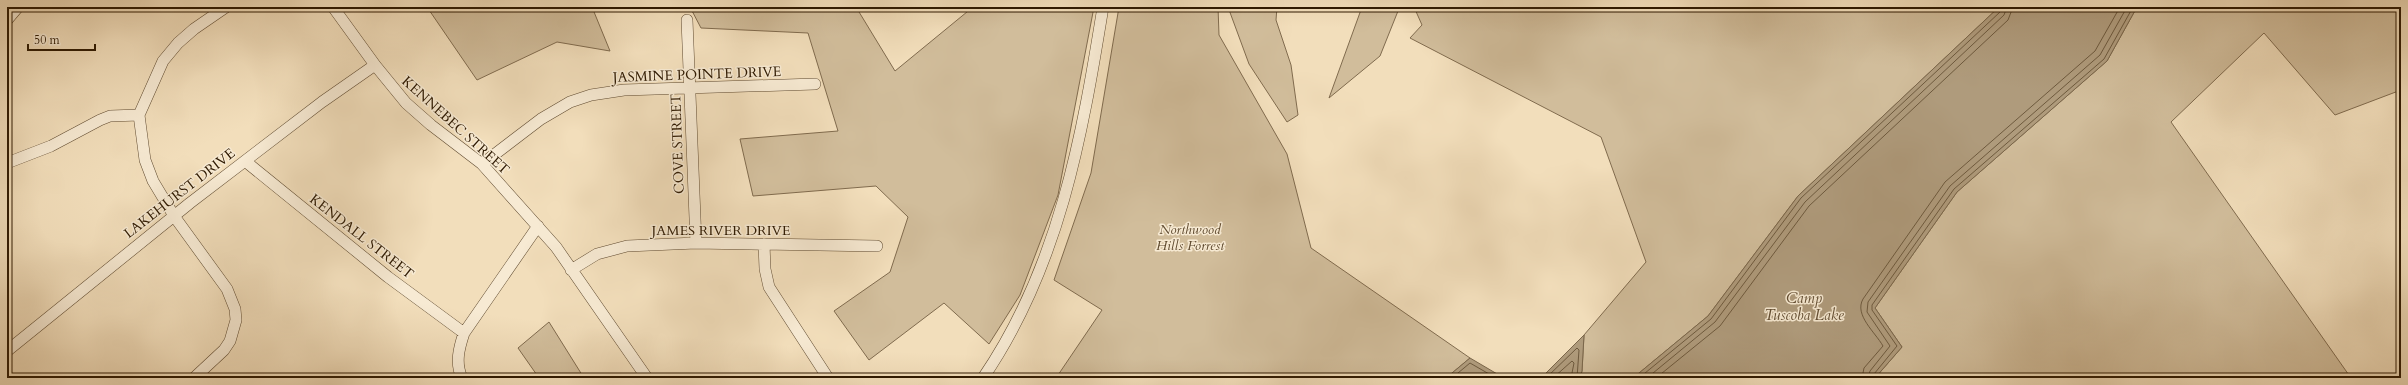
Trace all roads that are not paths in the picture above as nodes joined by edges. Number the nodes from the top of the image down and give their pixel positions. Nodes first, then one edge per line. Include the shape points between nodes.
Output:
1 (18, 7) edge
2 (226, 7) edge
3 (333, 7) edge
4 (1103, 7) edge
5 (7, 20) edge
6 (687, 20) dead end
7 (375, 65) junction
8 (815, 84) dead end
9 (690, 89) junction
10 (139, 115) junction
11 (245, 161) junction
12 (7, 163) edge
13 (482, 164) junction
14 (174, 216) junction
15 (538, 226) junction
16 (696, 243) junction
17 (764, 244) junction
18 (878, 246) dead end
19 (571, 270) junction
20 (464, 333) junction
21 (7, 351) edge
22 (197, 377) edge
23 (462, 378) edge
24 (647, 378) edge
25 (828, 378) edge
26 (983, 378) edge

1 - 5 street
2 - 10 street via 189,34 163,61
3 - 7 street, KENNEBEC STREET
4 - 26 street via 1084,122 1059,218 1028,300 1008,339
6 - 9 street, COVE STREET
7 - 11 street, LAKEHURST DRIVE
7 - 13 street, KENNEBEC STREET via 396,92 422,118
8 - 9 street, JASMINE POINTE DRIVE
9 - 13 street, JASMINE POINTE DRIVE via 613,91 570,102 541,119
9 - 16 street, COVE STREET
10 - 12 street via 110,116 51,146
10 - 14 street via 144,160 152,181
11 - 14 street, LAKEHURST DRIVE
11 - 20 street, KENDALL STREET via 388,277
13 - 15 street, KENNEBEC STREET
14 - 21 street, LAKEHURST DRIVE
14 - 22 street via 227,290 235,309 236,320 230,341
15 - 19 street, KENNEBEC STREET
15 - 20 street
16 - 17 street, JAMES RIVER DRIVE
16 - 19 street, JAMES RIVER DRIVE via 627,246 606,250
17 - 18 street, JAMES RIVER DRIVE
17 - 25 street via 769,287
19 - 24 street, KENNEBEC STREET
20 - 23 street via 458,350 458,370

